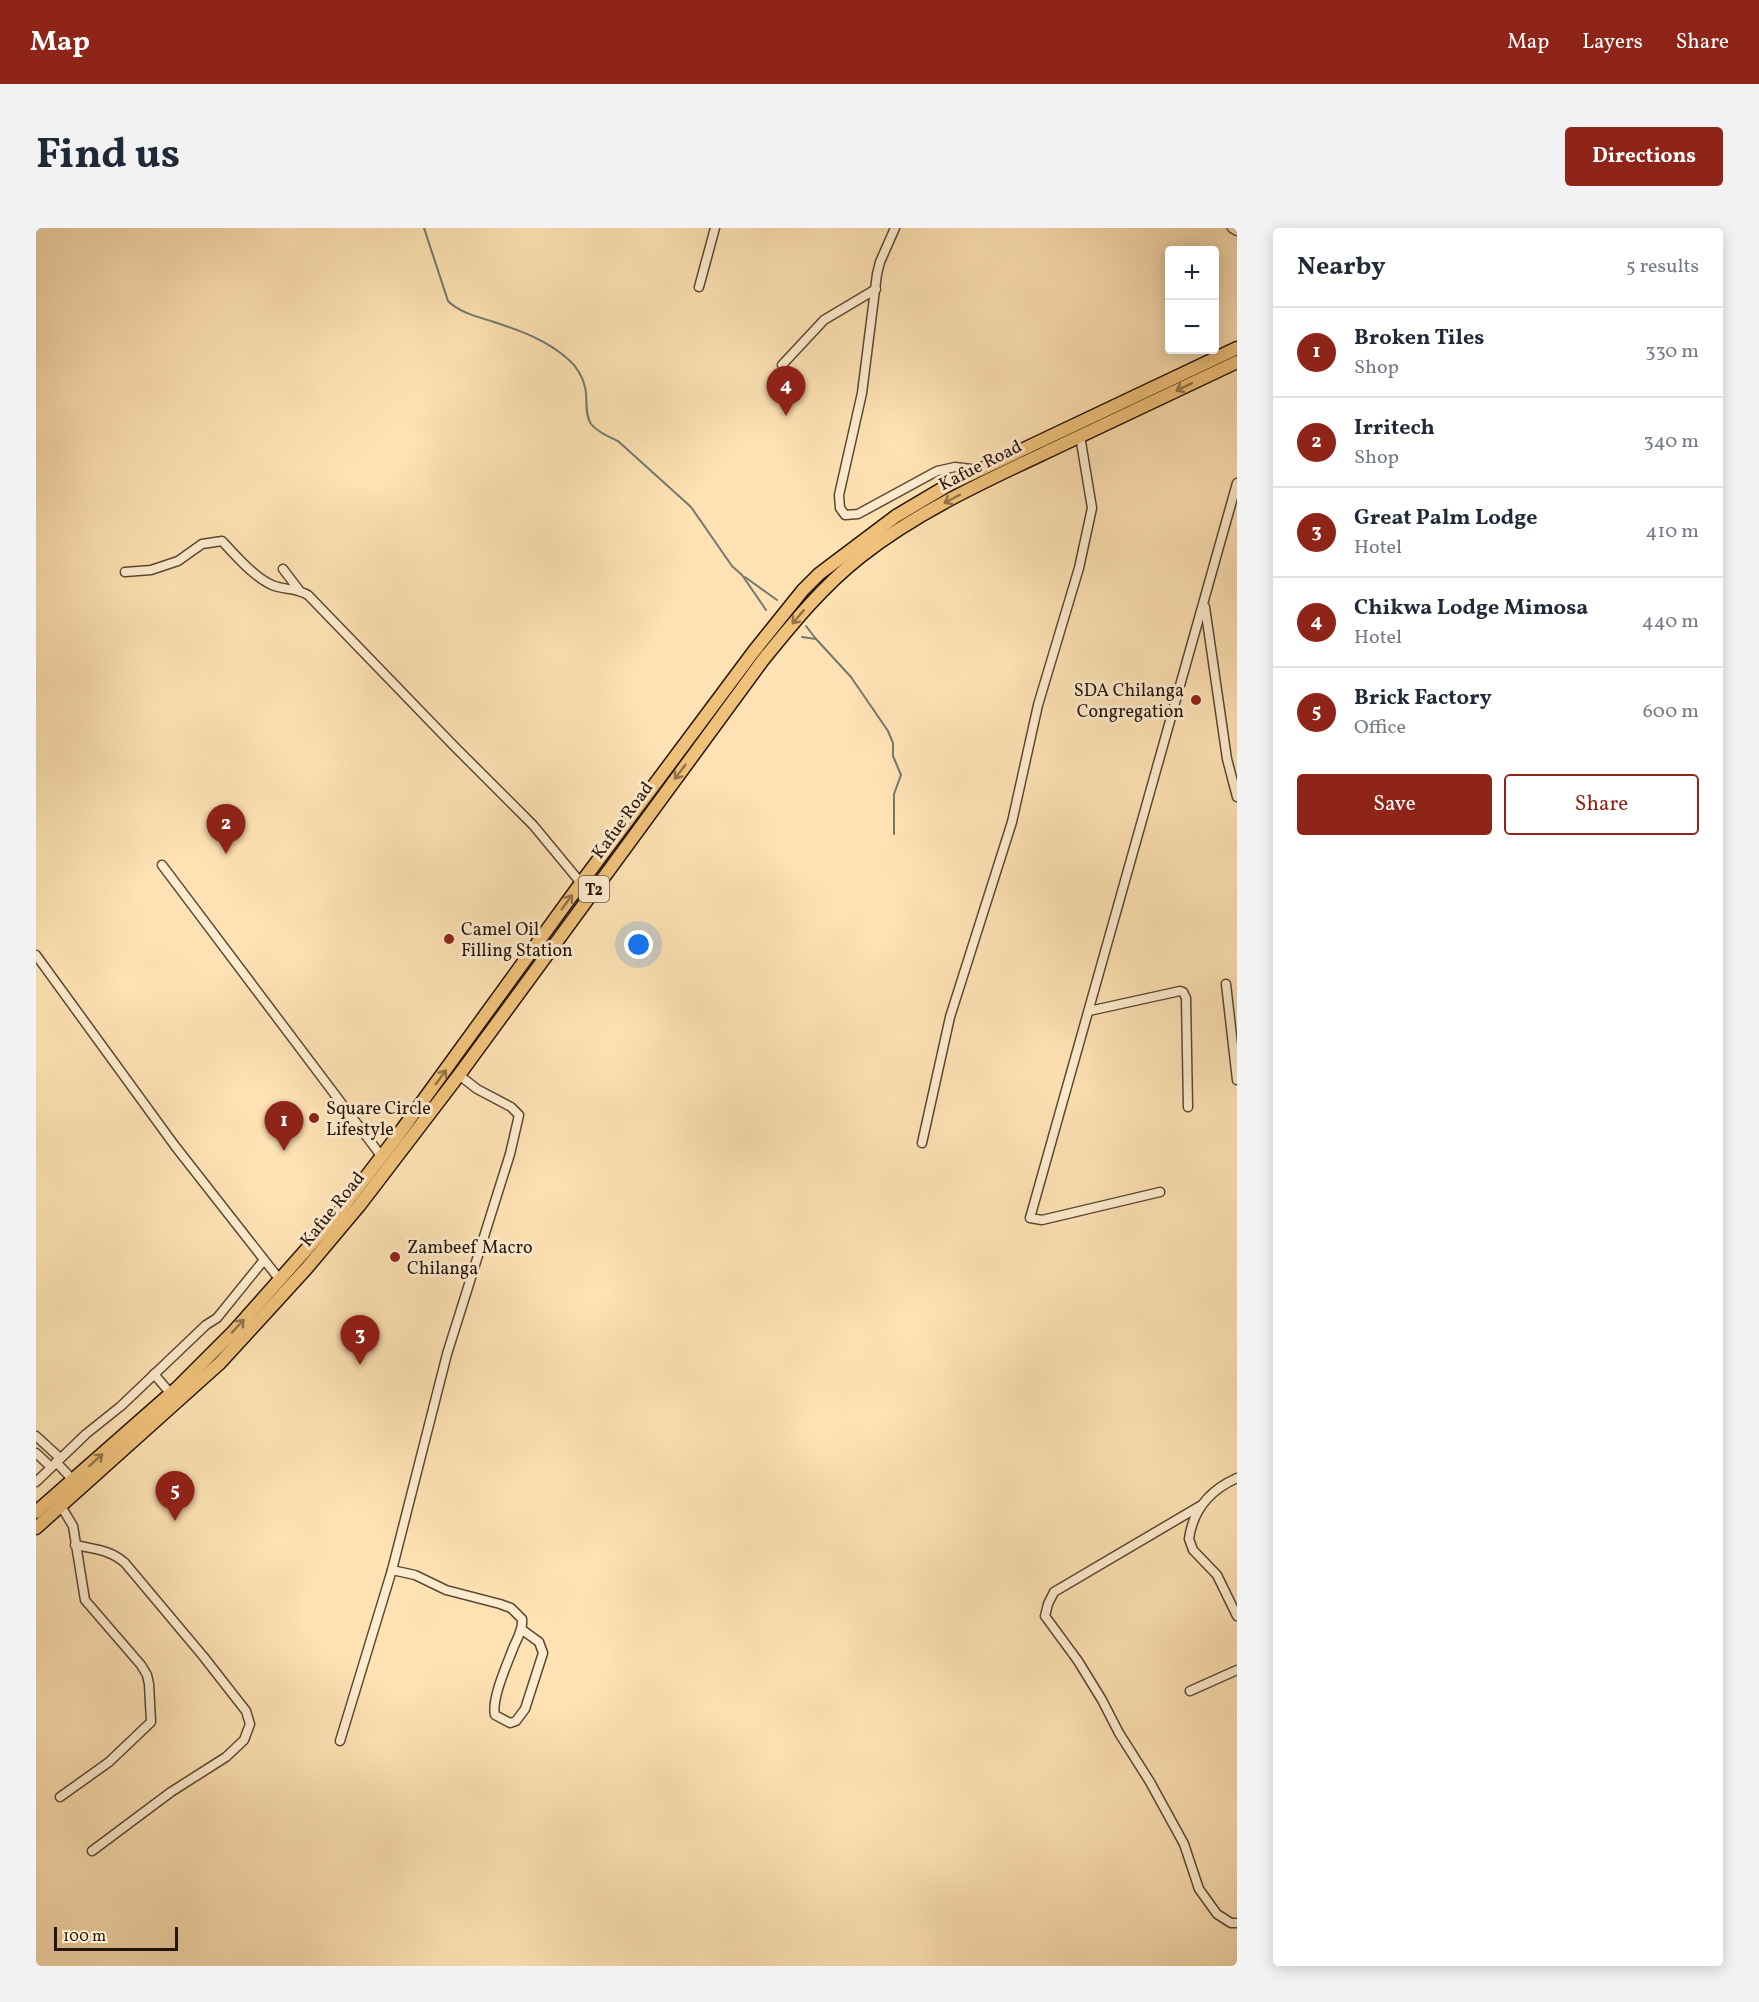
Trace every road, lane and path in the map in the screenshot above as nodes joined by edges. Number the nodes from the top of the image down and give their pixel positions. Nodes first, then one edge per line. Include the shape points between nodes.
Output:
1 (716, 228) edge
2 (895, 228) edge
3 (1232, 228) edge
4 (1237, 231) edge
5 (699, 287) dead end
6 (876, 289) junction
7 (1237, 348) edge
8 (1237, 362) edge
9 (782, 365) dead end
10 (1080, 436) junction
11 (979, 470) junction
12 (1237, 483) edge
13 (283, 569) dead end
14 (125, 572) dead end
15 (300, 590) junction
16 (1204, 603) junction
17 (1237, 797) edge
18 (162, 865) dead end
19 (581, 883) junction
20 (36, 955) edge
21 (1226, 984) dead end
22 (1089, 1011) junction
23 (459, 1075) junction
24 (1237, 1080) edge
25 (1188, 1107) dead end
26 (922, 1143) dead end
27 (382, 1157) junction
28 (1160, 1192) dead end
29 (264, 1260) junction
30 (280, 1280) junction
31 (154, 1374) junction
32 (171, 1394) junction
33 (36, 1436) edge
34 (36, 1453) edge
35 (56, 1462) junction
36 (1237, 1478) edge
37 (73, 1480) junction
38 (36, 1482) edge
39 (61, 1506) junction
40 (1200, 1506) junction
41 (36, 1512) edge
42 (36, 1528) edge
43 (75, 1545) junction
44 (392, 1570) junction
45 (1237, 1616) edge
46 (521, 1629) junction
47 (1237, 1670) edge
48 (1190, 1691) dead end
49 (340, 1741) dead end
50 (60, 1797) dead end
51 (92, 1851) dead end
52 (1237, 1923) edge

1 - 5 street
2 - 6 street via 880,262
3 - 4 street
6 - 9 street via 824,320
6 - 11 street via 862,393 839,495 842,512 849,516 858,514 946,468
7 - 11 highway, Kafue Road / T2
8 -> 10 highway, Kafue Road / T2
10 -> 23 highway, Kafue Road / T2 via 924,514 861,556 814,598 763,660
10 - 26 street via 1092,508 1079,568 1038,705 1012,822 950,1017
11 - 19 highway, Kafue Road / T2 via 896,516 811,582 754,651
12 - 16 street
13 - 15 street
14 - 15 street via 151,570 178,561 201,544 222,541 267,583
15 - 19 street via 313,598 519,810
16 - 17 street via 1227,759
16 - 22 street
18 - 27 street
27 -> 19 highway, Kafue Road / T2
20 - 29 street via 175,1146
21 - 24 street
22 - 25 street via 1183,992
22 - 28 street via 1030,1218 1042,1220
23 - 39 highway, Kafue Road / T2 via 359,1206 220,1363
23 - 44 street via 519,1115 447,1354
27 - 30 highway, Kafue Road / T2
29 - 30 street
29 - 31 street via 217,1318
32 -> 30 highway, Kafue Road / T2
31 - 32 street
31 - 35 street
37 -> 32 highway, Kafue Road / T2
33 - 35 street
34 - 35 street
35 - 37 street
35 - 38 street
36 - 40 street via 1217,1489
37 - 41 highway, Kafue Road / T2
39 - 42 highway, Kafue Road / T2
39 - 43 street via 73,1526
40 - 45 street via 1189,1542 1217,1575
40 - 52 street via 1054,1592 1046,1616 1078,1661 1150,1782 1184,1844 1200,1889 1217,1914
43 - 50 street via 83,1597 147,1675 151,1717 147,1728 109,1762
43 - 51 street via 117,1555 125,1563 239,1701 250,1724 244,1740 226,1757
44 - 46 street via 511,1608 522,1619
44 - 49 street
46 - 46 street via 494,1709 495,1714 510,1723 525,1708 543,1653 539,1642
47 - 48 street

